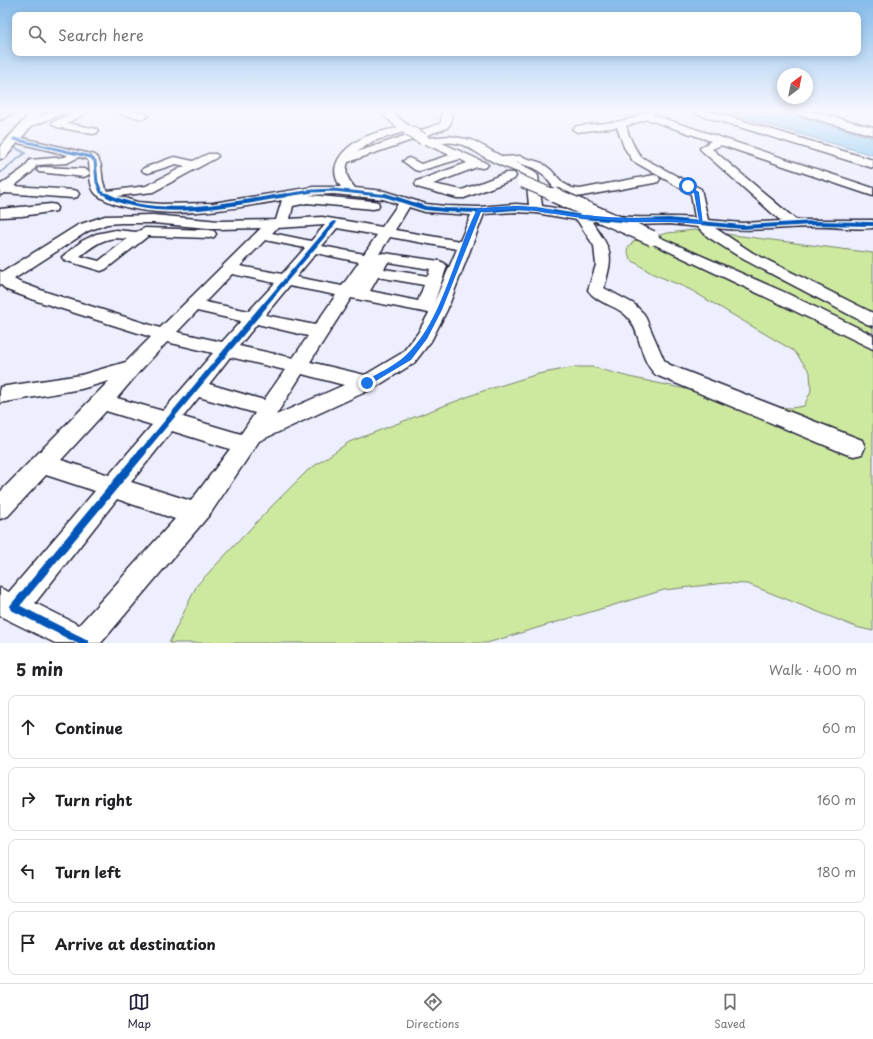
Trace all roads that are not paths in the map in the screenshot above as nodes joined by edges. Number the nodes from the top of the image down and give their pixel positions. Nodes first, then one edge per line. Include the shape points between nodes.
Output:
1 (11, 142) edge
2 (27, 142) edge
3 (363, 142) edge
4 (396, 142) edge
5 (430, 142) edge
6 (468, 142) edge
7 (627, 142) edge
8 (718, 142) edge
9 (723, 142) edge
10 (800, 142) edge
11 (78, 154) junction
12 (0, 155) edge
13 (212, 156) dead end
14 (459, 156) junction
15 (343, 160) junction
16 (409, 162) dead end
17 (477, 163) junction
18 (873, 164) edge
19 (195, 165) junction
20 (496, 167) junction
21 (29, 169) junction
22 (148, 170) dead end
23 (84, 173) dead end
24 (510, 176) junction
25 (654, 179) dead end
26 (1, 190) edge
27 (351, 191) junction
28 (873, 192) edge
29 (73, 194) dead end
30 (107, 195) junction
31 (406, 202) junction
32 (373, 205) dead end
33 (51, 208) dead end
34 (536, 209) junction
35 (479, 210) junction
36 (0, 213) edge
37 (582, 217) junction
38 (334, 223) junction
39 (702, 223) junction
40 (793, 224) junction
41 (873, 224) edge
42 (271, 228) junction
43 (386, 231) junction
44 (138, 237) junction
45 (88, 244) junction
46 (465, 246) junction
47 (314, 247) junction
48 (120, 252) junction
49 (371, 265) junction
50 (229, 269) junction
51 (2, 278) edge
52 (286, 280) junction
53 (357, 291) junction
54 (430, 305) junction
55 (193, 306) junction
56 (253, 318) junction
57 (873, 320) edge
58 (320, 332) junction
59 (164, 336) junction
60 (873, 343) edge
61 (226, 350) junction
62 (297, 366) junction
63 (132, 367) junction
64 (367, 383) junction
65 (195, 388) junction
66 (0, 395) edge
67 (102, 402) junction
68 (269, 408) junction
69 (168, 420) junction
70 (248, 439) junction
71 (854, 447) dead end
72 (43, 464) junction
73 (114, 488) junction
74 (0, 508) edge
75 (195, 514) junction
76 (7, 604) edge
77 (84, 642) edge

1 - 12 main road
2 - 11 street
3 - 15 street
4 - 15 street
5 - 14 street
6 - 20 street via 482,151
7 - 39 street via 637,159 696,192
8 - 40 street via 705,148
9 - 28 street
10 - 18 main road
11 - 21 street via 67,160 34,162
11 - 30 street via 95,160 97,182 101,192
13 - 19 street
14 - 16 street via 420,168
14 - 17 street
15 - 27 street via 341,178
17 - 20 street
17 - 24 street via 421,184 464,194
19 - 22 street via 175,160
19 - 30 street via 149,189
20 - 24 street
20 - 25 street via 509,158 531,163 547,172 556,184 573,193
20 - 34 street via 530,173
21 - 23 street
21 - 26 street
24 - 60 street, bridge via 785,299
26 - 29 street
27 - 30 street via 313,190 213,207 161,208 136,206
27 - 31 street via 384,195
31 - 35 street via 425,208
31 - 43 street
32 - 42 street via 307,199 287,203
33 - 36 street
34 - 35 street
34 - 37 street
35 - 46 street
37 - 39 street
37 - 71 street via 601,246 603,265 596,290 628,308 638,318 656,364 663,370
38 - 42 street via 322,221
38 - 43 street
38 - 47 street
39 - 40 street via 742,227
39 - 57 street via 713,234 748,256
40 - 41 street
42 - 44 street via 195,234 145,232
42 - 47 street
42 - 50 street
42 - 51 street via 153,219 105,220 83,228
43 - 46 street
43 - 49 street
44 - 45 street via 118,233 106,234
44 - 48 street
45 - 48 street
45 - 48 street via 68,257 101,266
46 - 54 street
47 - 49 street
47 - 52 street
49 - 53 street
49 - 54 street via 433,282
50 - 52 street
50 - 55 street
51 - 59 street via 13,286 43,297
52 - 53 street
52 - 56 street
53 - 54 street
53 - 58 street
54 - 64 street via 425,337 408,358
55 - 56 street
55 - 59 street
56 - 58 street
56 - 61 street
58 - 62 street
59 - 61 street
59 - 63 street
61 - 62 street
61 - 65 street
62 - 64 street
62 - 68 street
63 - 66 street via 81,382
63 - 67 street
64 - 70 street
65 - 68 street
65 - 69 street
67 - 69 street
67 - 72 street
68 - 70 street
69 - 70 street
69 - 73 street
70 - 75 street
72 - 73 street
72 - 74 street
73 - 75 street
73 - 76 street
75 - 77 street
76 - 77 street

